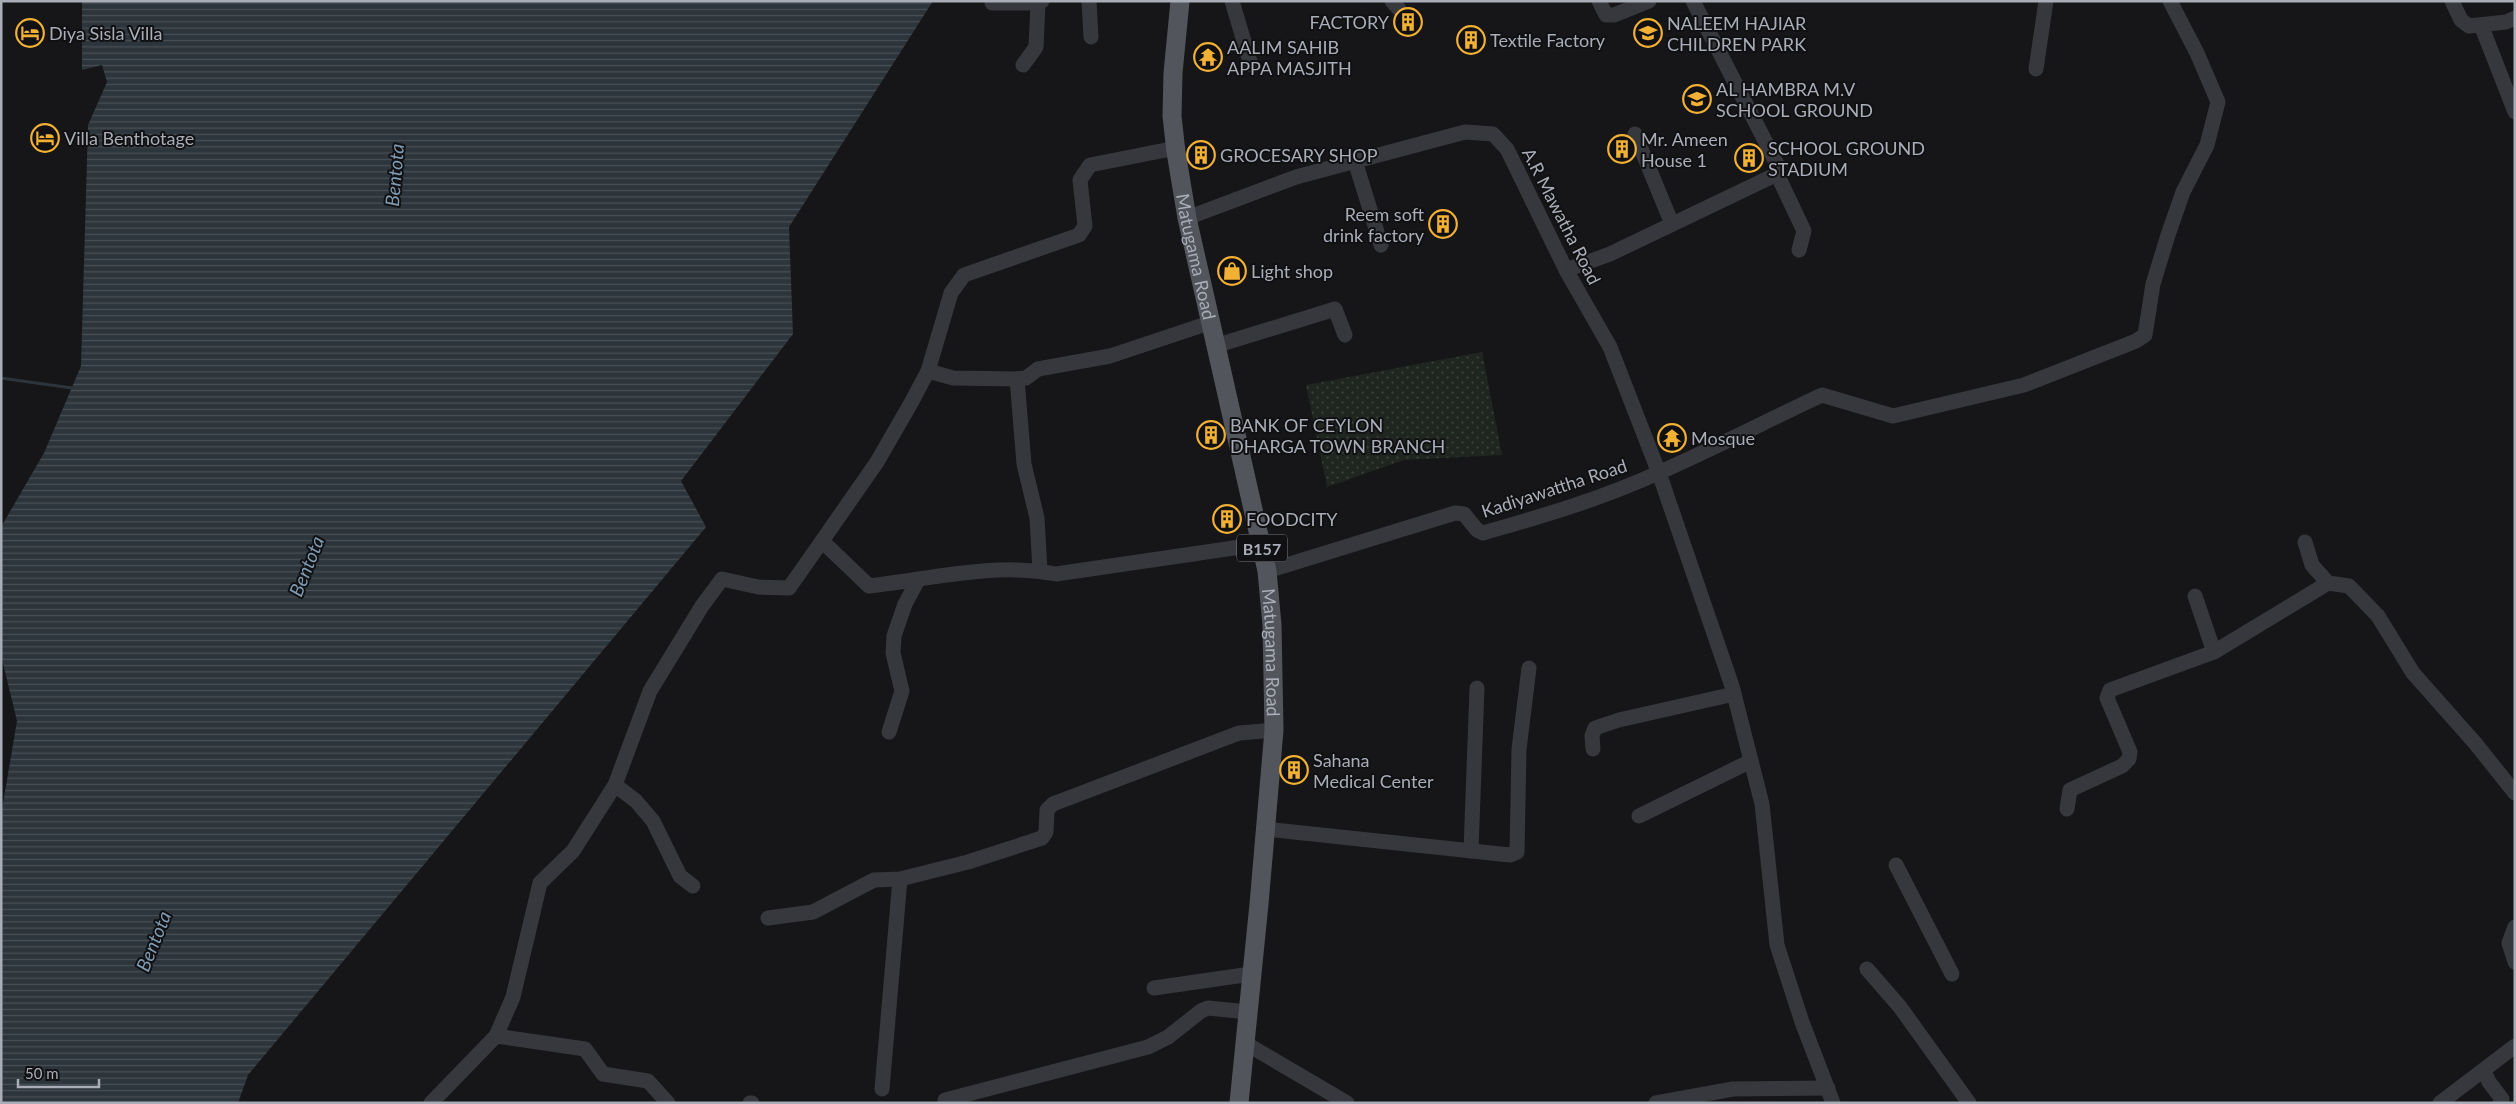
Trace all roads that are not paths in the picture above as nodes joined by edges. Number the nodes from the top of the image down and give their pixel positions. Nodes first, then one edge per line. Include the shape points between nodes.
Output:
1 (1089, 1) edge
2 (1180, 1) edge
3 (1232, 1) edge
4 (1599, 1) edge
5 (1648, 1) edge
6 (1693, 1) edge
7 (2046, 1) edge
8 (2170, 1) edge
9 (2452, 1) edge
10 (1040, 2) edge
11 (992, 3) dead end
12 (2515, 18) edge
13 (2481, 25) junction
14 (1091, 37) dead end
15 (1023, 65) dead end
16 (1251, 65) dead end
17 (2036, 69) dead end
18 (2515, 112) edge
19 (1635, 134) dead end
20 (1176, 148) junction
21 (1355, 161) junction
22 (1777, 174) junction
23 (1187, 218) junction
24 (1672, 224) junction
25 (1380, 245) dead end
26 (1799, 250) dead end
27 (1566, 270) junction
28 (1210, 323) junction
29 (1345, 335) dead end
30 (1215, 346) junction
31 (928, 371) junction
32 (1017, 379) junction
33 (1659, 473) junction
34 (822, 541) junction
35 (2306, 542) dead end
36 (1261, 544) junction
37 (1040, 571) junction
38 (1267, 571) junction
39 (918, 580) junction
40 (2328, 583) junction
41 (2195, 596) dead end
42 (2214, 652) junction
43 (1529, 668) dead end
44 (1478, 688) dead end
45 (1734, 694) junction
46 (1274, 730) junction
47 (889, 732) dead end
48 (1593, 749) dead end
49 (1751, 760) junction
50 (615, 785) junction
51 (2515, 793) edge
52 (2067, 809) dead end
53 (1639, 816) dead end
54 (1266, 829) junction
55 (1471, 851) junction
56 (1896, 864) dead end
57 (900, 879) junction
58 (693, 886) dead end
59 (768, 918) dead end
60 (2515, 927) edge
61 (2515, 962) edge
62 (1867, 969) dead end
63 (1251, 974) junction
64 (1952, 974) dead end
65 (1154, 988) dead end
66 (1248, 1012) junction
67 (496, 1036) junction
68 (1245, 1043) junction
69 (2515, 1046) edge
70 (2484, 1070) junction
71 (1828, 1088) junction
72 (882, 1089) dead end
73 (944, 1100) dead end
74 (431, 1103) edge
75 (668, 1103) edge
76 (1239, 1103) edge
77 (1348, 1103) edge
78 (1656, 1103) edge
79 (1833, 1103) edge
80 (1969, 1103) edge
81 (2440, 1103) edge
82 (2500, 1103) edge

1 - 14 street
2 - 20 main road, Matugama Road / B157 via 1173,73 1172,116
3 - 16 street
4 - 5 street via 1606,15 1614,15
6 - 22 street via 1776,164
7 - 17 street
8 - 33 street via 2218,102 2207,145 2183,192 2168,235 2153,284 2145,335 2024,385 1893,416 1822,395
9 - 13 street via 2461,20 2469,26
10 - 11 street
10 - 15 street via 1036,47
12 - 13 street
13 - 18 street
19 - 24 street
20 - 23 main road, Matugama Road / B157
20 - 31 street via 1090,166 1080,180 1085,226 1079,235 964,275 951,293
21 - 23 street, A.R Mawatha Road via 1296,177
21 - 25 street
21 - 27 street, A.R Mawatha Road via 1464,132 1493,134 1507,149
22 - 24 street
22 - 26 street via 1804,231
23 - 28 main road, Matugama Road / B157
24 - 27 street via 1610,254
27 - 33 street, A.R Mawatha Road via 1610,347
28 - 30 main road, Matugama Road / B157
28 - 32 street via 1110,356 1038,369 1026,378
29 - 30 street via 1335,309
30 - 36 main road, Matugama Road / B157
31 - 32 street via 953,378
31 - 34 street via 877,462
32 - 37 street via 1024,464 1037,518
33 - 38 street, Kadiyawattha Road via 1576,504 1483,533 1464,514 1455,513
33 - 45 street, A.R Mawatha Road
34 - 39 street via 869,586
34 - 50 street via 789,588 758,587 722,579 650,691
35 - 40 street via 2312,565
36 - 37 street via 1056,574
36 - 38 main road, Matugama Road / B157
37 - 39 street via 998,570
38 - 46 main road, Matugama Road / B157 via 1272,625
39 - 47 street via 894,636 893,653 902,691
40 - 42 street
40 - 51 street via 2349,586 2378,616 2413,673
41 - 42 street
42 - 52 street via 2110,690 2107,698 2130,752 2129,759 2122,766 2070,790
43 - 55 street via 1519,749 1517,852 1510,855
44 - 55 street
45 - 48 street via 1595,728
45 - 49 street, A.R Mawatha Road
46 - 54 main road, Matugama Road / B157
46 - 57 street via 1239,733 1053,804 1047,810 1046,832 1042,838 968,862
49 - 53 street
49 - 71 street, A.R Mawatha Road via 1762,804 1777,945
50 - 58 street via 636,801 653,821 680,876
50 - 67 street via 574,851 540,883 513,997
54 - 55 street
54 - 63 main road, Matugama Road / B157
56 - 64 street
57 - 59 street via 874,880 813,912
57 - 72 street
60 - 61 street via 2509,944
62 - 80 street via 1900,1008
63 - 65 street
63 - 66 main road, Matugama Road / B157
66 - 68 main road, Matugama Road / B157
66 - 73 street via 1208,1008 1168,1037 1148,1047
67 - 74 street
67 - 75 street via 585,1049 603,1074 648,1081
68 - 76 main road, Matugama Road / B157
68 - 77 street
69 - 70 street
70 - 81 street
70 - 82 street via 2502,1099
71 - 78 street via 1733,1089
71 - 79 street, A.R Mawatha Road

